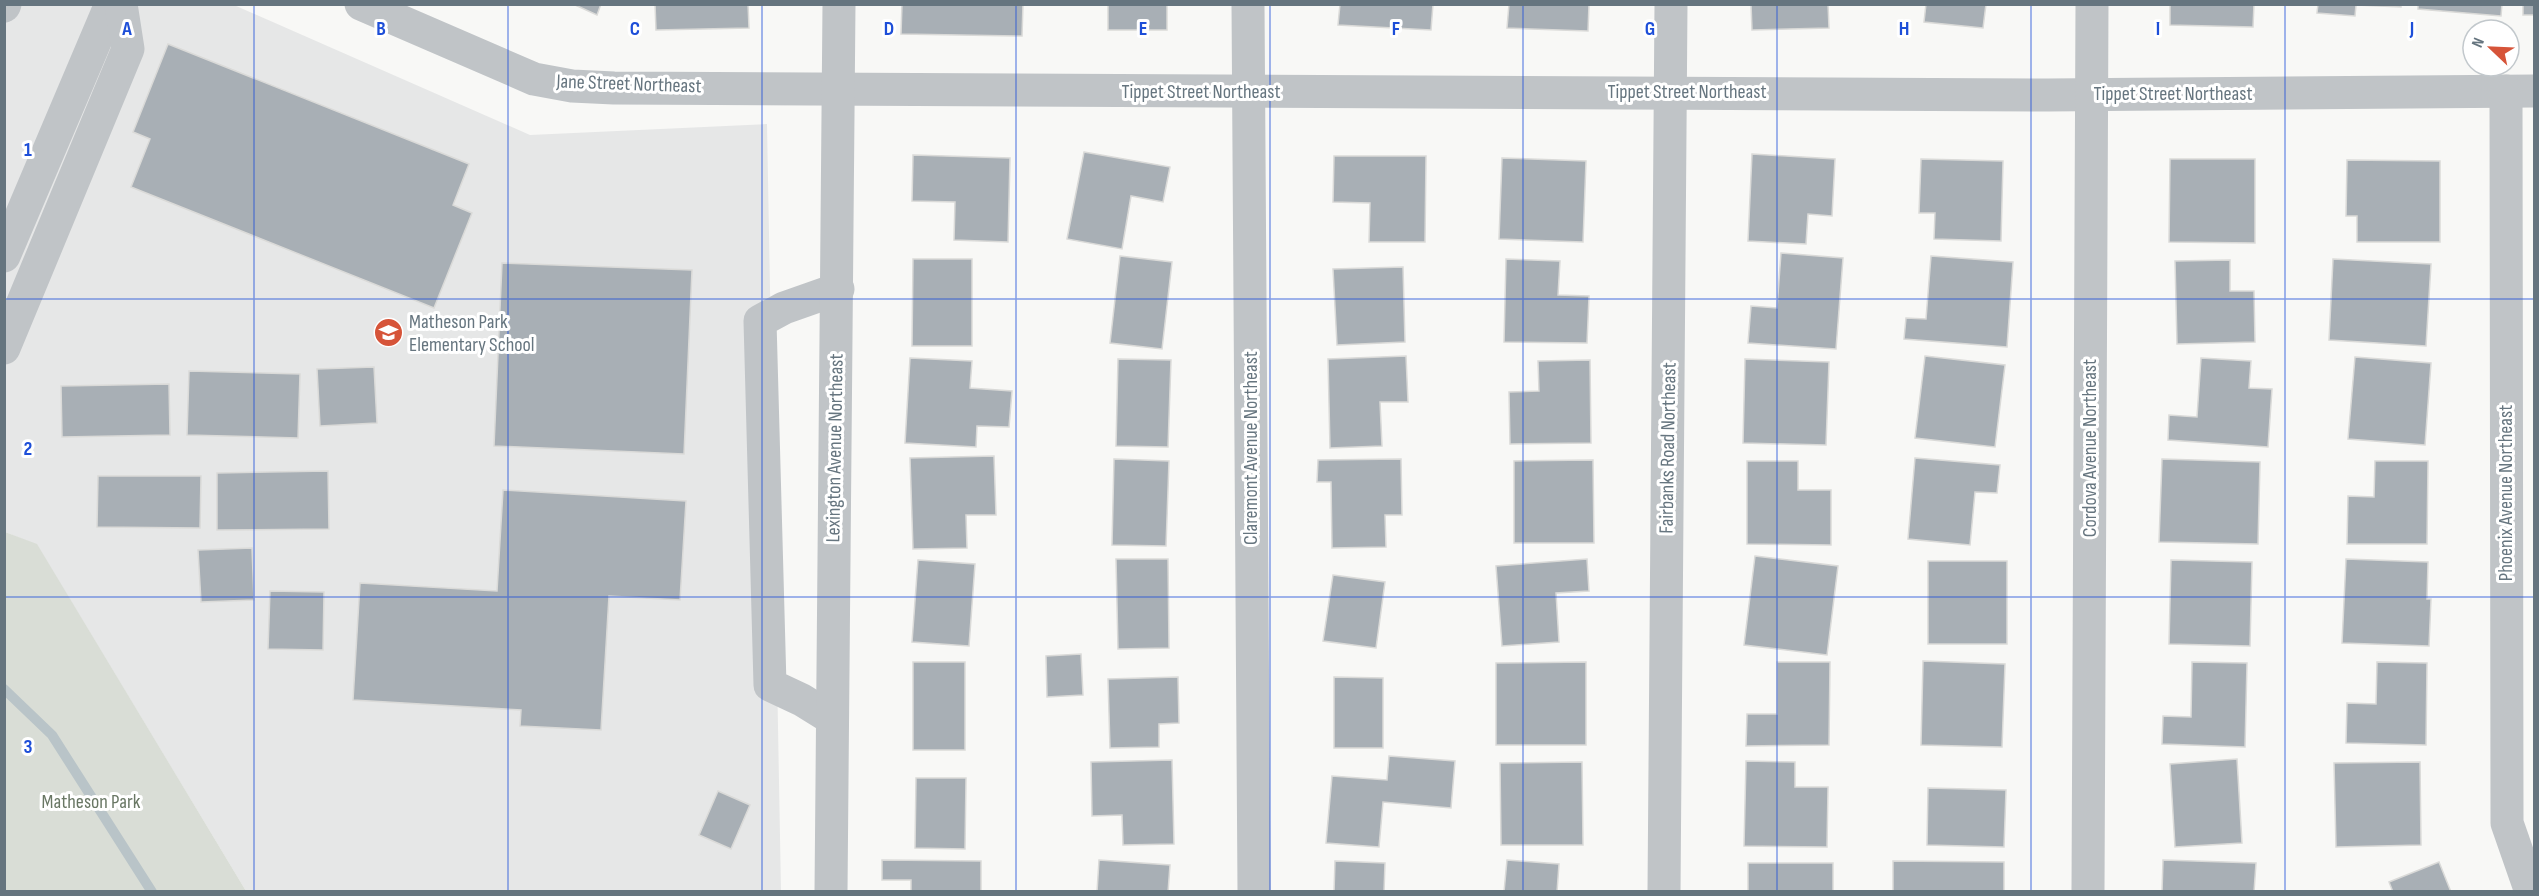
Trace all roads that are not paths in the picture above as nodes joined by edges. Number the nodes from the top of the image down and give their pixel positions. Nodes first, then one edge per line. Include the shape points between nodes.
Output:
1 (111, 4) edge
2 (121, 4) edge
3 (361, 4) edge
4 (839, 4) edge
5 (1248, 4) edge
6 (1671, 4) edge
7 (2092, 4) edge
8 (840, 89) junction
9 (1671, 91) junction
10 (2520, 91) edge
11 (1248, 92) junction
12 (2092, 95) junction
13 (4, 256) edge
14 (838, 289) junction
15 (4, 348) edge
16 (831, 718) junction
17 (831, 891) edge
18 (1254, 891) edge
19 (1664, 891) edge
20 (2088, 891) edge
21 (2531, 891) edge

1 - 13 street
2 - 15 street via 128,49
3 - 8 street, Jane Street Northeast via 534,79 572,86
4 - 8 street, Lexington Avenue Northeast
5 - 11 street, Claremont Avenue Northeast
6 - 9 street, Fairbanks Road Northeast
7 - 12 street, Cordova Avenue Northeast
8 - 11 street, Tippet Street Northeast
8 - 14 street, Lexington Avenue Northeast
9 - 11 street, Tippet Street Northeast
9 - 12 street, Tippet Street Northeast
9 - 19 street, Fairbanks Road Northeast
10 - 12 street, Tippet Street Northeast
10 - 21 street, Phoenix Avenue Northeast via 2507,823
11 - 18 street, Claremont Avenue Northeast
12 - 20 street, Cordova Avenue Northeast
14 - 16 street, Lexington Avenue Northeast
14 - 16 street via 760,321 770,685
16 - 17 street, Lexington Avenue Northeast

